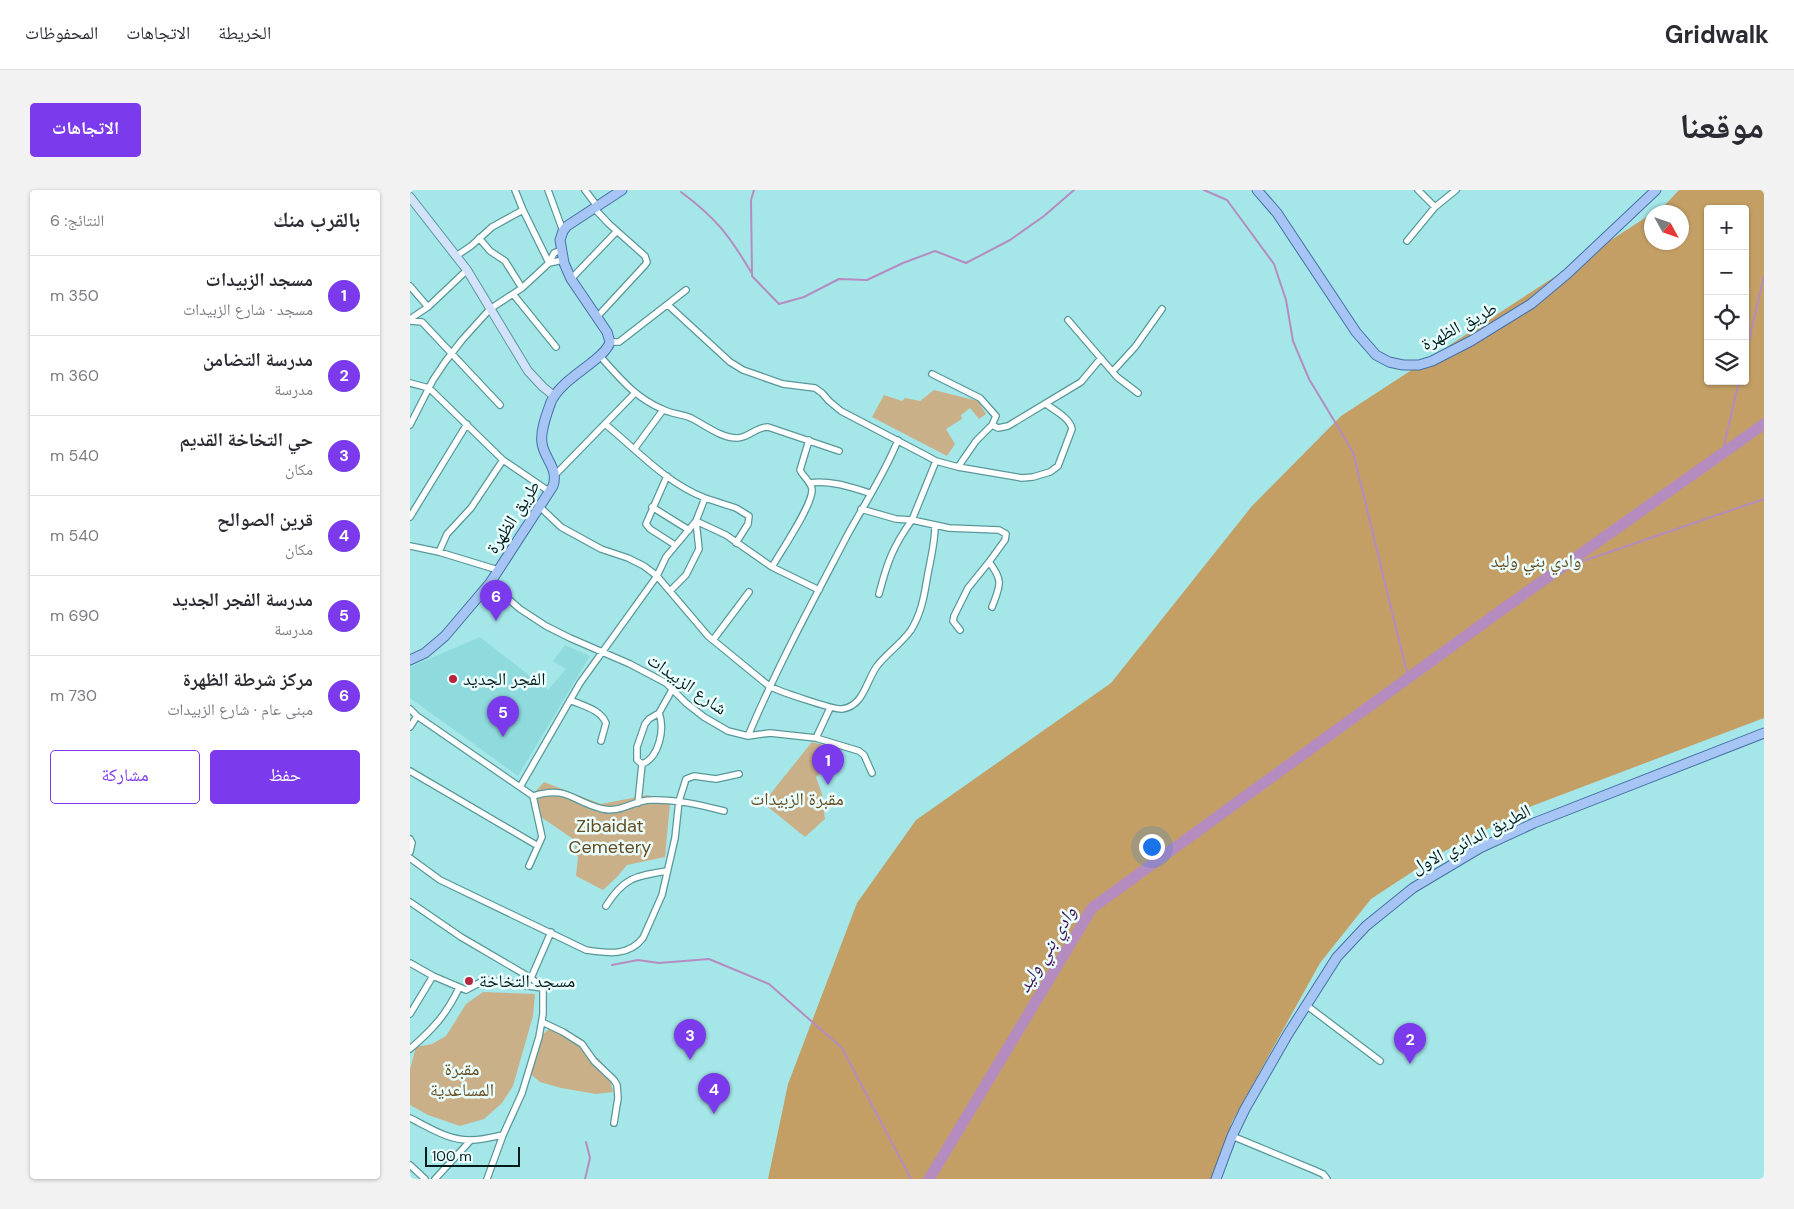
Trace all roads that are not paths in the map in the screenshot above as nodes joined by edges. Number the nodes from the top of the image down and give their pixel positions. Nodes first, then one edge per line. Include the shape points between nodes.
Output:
1 (515, 190) edge
2 (548, 190) edge
3 (585, 190) edge
4 (622, 190) edge
5 (1257, 190) edge
6 (1418, 190) edge
7 (1456, 190) edge
8 (1656, 190) edge
9 (410, 197) edge
10 (1435, 206) junction
11 (596, 207) junction
12 (522, 210) junction
13 (563, 231) junction
14 (617, 231) junction
15 (479, 238) junction
16 (1407, 241) dead end
17 (561, 250) junction
18 (456, 256) junction
19 (563, 260) junction
20 (549, 263) junction
21 (467, 270) junction
22 (571, 279) junction
23 (410, 286) edge
24 (522, 288) junction
25 (686, 290) dead end
26 (513, 294) junction
27 (668, 305) junction
28 (428, 306) junction
29 (1162, 308) dead end
30 (490, 309) junction
31 (597, 317) junction
32 (410, 320) edge
33 (1068, 320) dead end
34 (610, 342) junction
35 (556, 347) dead end
36 (452, 352) junction
37 (599, 355) junction
38 (1101, 358) junction
39 (1113, 372) junction
40 (932, 374) dead end
41 (410, 383) edge
42 (429, 388) junction
43 (1138, 393) dead end
44 (634, 394) junction
45 (554, 396) junction
46 (1046, 404) junction
47 (500, 405) dead end
48 (663, 410) junction
49 (467, 424) junction
50 (605, 424) junction
51 (410, 425) edge
52 (992, 425) junction
53 (809, 440) junction
54 (898, 440) junction
55 (635, 448) junction
56 (839, 451) dead end
57 (503, 460) junction
58 (936, 461) junction
59 (958, 466) junction
60 (555, 475) junction
61 (667, 476) junction
62 (810, 482) junction
63 (550, 492) junction
64 (870, 493) junction
65 (705, 498) junction
66 (540, 507) junction
67 (652, 507) junction
68 (862, 509) junction
69 (410, 517) edge
70 (912, 520) junction
71 (696, 521) junction
72 (935, 526) junction
73 (688, 530) junction
74 (736, 543) junction
75 (675, 545) junction
76 (410, 546) edge
77 (439, 552) junction
78 (989, 562) junction
79 (772, 567) junction
80 (498, 570) junction
81 (656, 576) junction
82 (490, 583) junction
83 (819, 590) junction
84 (670, 591) junction
85 (749, 592) dead end
86 (879, 594) dead end
87 (992, 607) dead end
88 (960, 630) dead end
89 (713, 640) junction
90 (602, 651) junction
91 (410, 660) edge
92 (769, 686) junction
93 (672, 690) junction
94 (570, 700) junction
95 (830, 708) junction
96 (410, 709) edge
97 (660, 713) junction
98 (417, 716) junction
99 (410, 727) edge
100 (1764, 733) edge
101 (748, 736) junction
102 (816, 738) junction
103 (601, 741) dead end
104 (642, 764) junction
105 (410, 770) edge
106 (872, 773) dead end
107 (739, 774) dead end
108 (520, 787) junction
109 (533, 796) junction
110 (679, 801) junction
111 (638, 803) junction
112 (724, 811) dead end
113 (410, 838) edge
114 (538, 846) junction
115 (410, 852) edge
116 (410, 858) edge
117 (529, 866) dead end
118 (667, 872) junction
119 (410, 902) edge
120 (606, 906) dead end
121 (551, 932) junction
122 (410, 963) edge
123 (433, 976) junction
124 (531, 978) junction
125 (459, 988) junction
126 (543, 988) junction
127 (1306, 1005) junction
128 (410, 1014) edge
129 (542, 1022) junction
130 (410, 1048) edge
131 (1380, 1061) dead end
132 (410, 1118) edge
133 (614, 1123) dead end
134 (503, 1135) junction
135 (1232, 1136) junction
136 (472, 1140) junction
137 (410, 1165) edge
138 (425, 1179) edge
139 (434, 1179) edge
140 (487, 1179) edge
141 (1216, 1179) edge
142 (1327, 1179) edge

1 - 12 street
2 - 13 street
3 - 11 street
4 - 11 main road
5 - 8 main road, طريق الظهرة via 1277,212 1356,332 1376,355 1389,362 1419,365 1471,341 1531,304
6 - 10 street
7 - 10 street
9 - 18 main road
10 - 16 street
11 - 13 main road
11 - 14 street
12 - 15 street
12 - 20 street
13 - 17 main road
14 - 22 street
14 - 31 street via 640,250 647,262
15 - 18 street
15 - 24 street via 505,261
17 - 19 main road
17 - 20 street via 554,253
18 - 21 main road
19 - 20 street
19 - 22 main road
20 - 24 street
21 - 28 street
21 - 30 main road
22 - 31 main road
23 - 28 street
24 - 26 street
25 - 27 street
26 - 30 street
26 - 35 street
27 - 34 street via 619,342
27 - 54 street via 743,370 783,384 815,388 841,411
28 - 32 street
29 - 39 street
30 - 36 street
30 - 45 main road via 528,371
31 - 34 main road
32 - 36 street via 422,322
33 - 38 street
34 - 37 main road, طريق الظهرة
36 - 42 street
36 - 47 street
37 - 44 street
37 - 45 main road, طريق الظهرة
38 - 39 street
38 - 46 street via 1080,382
39 - 43 street
40 - 52 street via 980,398 996,416
41 - 42 street
42 - 49 street
42 - 51 street
44 - 48 street
44 - 50 street
45 - 60 main road, طريق الظهرة via 542,441
46 - 52 street via 1003,428
46 - 59 street via 1068,421 1072,429 1054,470 1022,478
48 - 53 street via 691,418 734,438 746,437 768,427
48 - 55 street
49 - 57 street
49 - 69 street
50 - 55 street
50 - 60 street
52 - 59 street
53 - 56 street
53 - 62 street via 800,470
54 - 58 street
54 - 64 street
55 - 61 street
57 - 63 street
57 - 77 street via 471,508 447,534
58 - 59 street
58 - 70 street
60 - 63 main road, طريق الظهرة
61 - 65 street
61 - 67 street
62 - 64 street via 834,482
62 - 79 street via 812,490 807,507
63 - 66 main road, طريق الظهرة
64 - 68 street
65 - 71 street
65 - 74 street via 749,516 748,524
66 - 80 main road, طريق الظهرة
66 - 81 street via 561,527 601,549 636,561
67 - 73 street
67 - 75 street via 647,526
68 - 70 street
68 - 83 street
70 - 72 street
70 - 86 street via 886,564
71 - 73 street
71 - 74 street
71 - 84 street via 699,549 686,576
72 - 78 street via 1002,531 1005,540
72 - 95 street via 926,590 911,629 877,666 861,698 843,709
73 - 75 street
74 - 79 street
75 - 81 street
76 - 77 street
77 - 80 street
78 - 87 street via 999,578
78 - 88 street via 968,588 954,616 953,621
79 - 83 street
80 - 82 main road, طريق الظهرة
81 - 84 street
81 - 90 street
82 - 90 street, شارع الزبيدات via 546,626
82 - 91 main road, طريق الظهرة via 446,636
83 - 92 street
84 - 89 street
85 - 89 street
89 - 92 street
90 - 93 street, شارع الزبيدات via 649,674
90 - 94 street
92 - 95 street
92 - 101 street
93 - 97 street
93 - 101 street, شارع الزبيدات via 704,717 728,731
94 - 103 street via 600,713 604,718 606,723
94 - 108 street
95 - 102 street
96 - 98 street
97 - 104 street via 662,729 656,749 651,759
97 - 104 street via 648,719 641,732 636,754
98 - 99 street
98 - 108 street
100 - 127 main road, الطريق الدائري الاول via 1534,823 1480,848 1413,888 1366,926 1337,957
101 - 102 street, شارع الزبيدات via 770,733
102 - 106 street, شارع الزبيدات via 860,751
104 - 111 street
105 - 114 street
107 - 110 street via 716,779 689,777
108 - 109 street
109 - 111 street via 553,791 596,807 616,810
109 - 114 street via 542,832
110 - 111 street via 649,799
110 - 112 street
110 - 118 street
113 - 115 street
114 - 117 street
116 - 121 street via 440,880
118 - 120 street via 631,879
118 - 121 street via 662,895 643,938 631,949 609,953 586,950
119 - 124 street
121 - 124 street
122 - 123 street
123 - 125 street
123 - 128 street
124 - 126 street
125 - 126 street via 466,990 487,980
125 - 130 street via 438,1024
126 - 129 street
127 - 131 street
127 - 135 main road, الطريق الدائري الاول via 1262,1077
129 - 133 street via 582,1044 614,1080 618,1098
129 - 134 street via 522,1093
132 - 136 street via 441,1134
134 - 136 street
134 - 140 street
135 - 141 main road, الطريق الدائري الاول
135 - 142 street via 1323,1174
136 - 139 street
137 - 138 street

